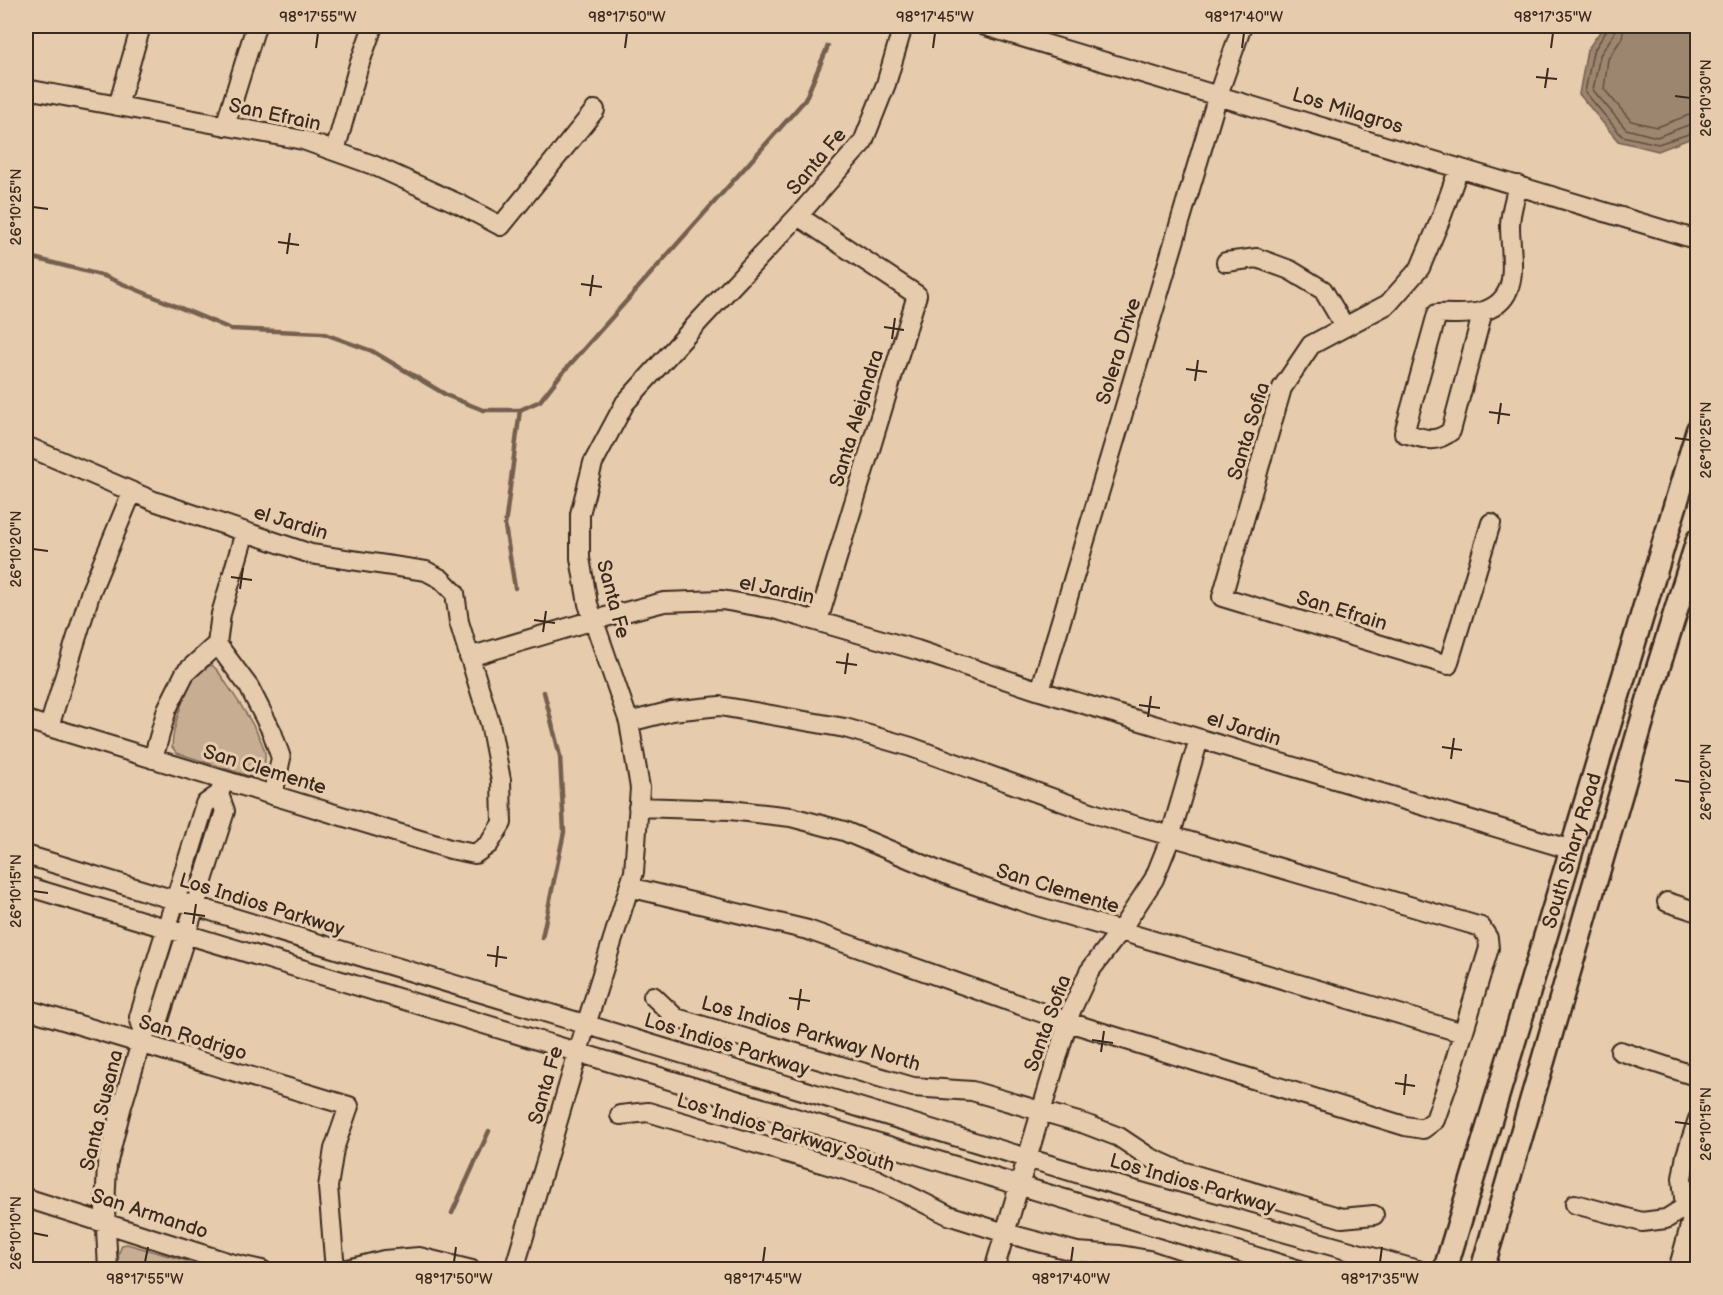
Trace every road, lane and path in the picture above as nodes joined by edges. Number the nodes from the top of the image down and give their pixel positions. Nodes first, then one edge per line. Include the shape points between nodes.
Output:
1 (141, 26) edge
2 (256, 26) edge
3 (373, 26) edge
4 (903, 26) edge
5 (985, 26) edge
6 (1242, 26) edge
7 (26, 89) edge
8 (1218, 95) junction
9 (118, 106) junction
10 (595, 110) dead end
11 (225, 126) junction
12 (335, 151) junction
13 (1459, 168) junction
14 (1518, 185) junction
15 (798, 216) junction
16 (1698, 240) edge
17 (1226, 262) dead end
18 (1483, 311) junction
19 (1345, 327) junction
20 (1698, 430) edge
21 (26, 446) edge
22 (132, 492) junction
23 (1491, 523) dead end
24 (245, 532) junction
25 (1698, 540) edge
26 (1222, 597) joint
27 (594, 620) junction
28 (818, 621) junction
29 (217, 644) junction
30 (470, 657) junction
31 (1040, 691) junction
32 (26, 720) edge
33 (629, 722) junction
34 (49, 727) junction
35 (1199, 739) junction
36 (153, 759) junction
37 (222, 787) junction
38 (273, 795) junction
39 (639, 807) junction
40 (1170, 837) junction
41 (1572, 850) junction
42 (26, 855) edge
43 (26, 886) edge
44 (629, 887) junction
45 (176, 900) junction
46 (1667, 902) dead end
47 (194, 907) junction
48 (1698, 912) edge
49 (167, 928) junction
50 (1120, 931) junction
51 (186, 934) junction
52 (653, 996) dead end
53 (26, 1009) edge
54 (1068, 1022) junction
55 (586, 1025) junction
56 (1462, 1033) junction
57 (142, 1039) junction
58 (1620, 1051) dead end
59 (578, 1052) junction
60 (1698, 1077) edge
61 (1041, 1111) junction
62 (620, 1115) dead end
63 (1698, 1119) edge
64 (1026, 1158) junction
65 (1020, 1185) junction
66 (26, 1198) edge
67 (1575, 1204) dead end
68 (1692, 1214) edge
69 (1374, 1215) dead end
70 (106, 1222) junction
71 (1005, 1233) junction
72 (108, 1269) edge
73 (262, 1269) edge
74 (335, 1269) edge
75 (344, 1269) edge
76 (472, 1269) edge
77 (514, 1269) edge
78 (993, 1269) edge
79 (1179, 1269) edge
80 (1300, 1269) edge
81 (1418, 1269) edge
82 (1445, 1269) edge
83 (1482, 1269) edge
84 (1678, 1269) edge

1 - 9 street
2 - 11 street
3 - 12 street
4 - 15 street, Santa Fe via 863,142
5 - 8 street, Los Milagros
6 - 8 street, Solera Drive
7 - 9 street, San Efrain
8 - 13 street, Los Milagros
8 - 31 street, Solera Drive
9 - 11 street, San Efrain
10 - 12 street, San Efrain via 501,226 374,165
11 - 12 street, San Efrain via 303,140
13 - 14 street, Los Milagros
13 - 19 street, Santa Sofia via 1420,268 1388,304
14 - 16 street, Los Milagros
14 - 18 street via 1510,220 1511,286 1502,300
15 - 27 street, Santa Fe via 625,403 593,463 580,514 580,558
15 - 28 street, Santa Alejandra via 917,295
17 - 19 street via 1257,258 1290,270 1323,290
18 - 18 street via 1437,314 1404,433 1433,441 1451,431
19 - 26 street, Santa Sofia via 1311,345 1282,388
20 - 41 main road, South Shary Road
21 - 22 street, el Jardin
22 - 24 street, el Jardin
22 - 34 street via 91,591
23 - 26 street, San Efrain via 1448,665
24 - 29 street via 221,614
24 - 30 street, el Jardin via 311,554 426,571 441,579 455,593
25 - 83 main road, South Shary Road
27 - 28 street, el Jardin via 664,602 722,600
27 - 30 street, el Jardin
27 - 33 street, Santa Fe
28 - 31 street, el Jardin
29 - 36 street via 185,673 167,709
29 - 38 street via 249,687 272,732 281,758
30 - 38 street, San Clemente via 490,723 501,780 502,823 489,844 475,854
31 - 35 street, el Jardin
32 - 34 street, San Clemente
33 - 39 street, Santa Fe via 640,788
33 - 40 street via 672,711 720,706 845,728
34 - 36 street, San Clemente
35 - 40 street, Santa Sofia
35 - 41 street, el Jardin
36 - 37 street, San Clemente
37 - 38 street, San Clemente
37 - 45 street, Santa Susana via 205,804
37 - 47 street, Santa Susana via 225,811
39 - 44 street, Santa Fe via 634,872
39 - 50 street, San Clemente via 791,816 844,831 955,878
40 - 50 street, Santa Sofia via 1154,879
40 - 56 street via 1481,927 1489,948
41 - 82 main road, South Shary Road
42 - 45 street, Los Indios Parkway
43 - 49 street
44 - 54 street via 808,930
44 - 55 street, Santa Fe
45 - 47 street, Los Indios Parkway
45 - 49 street, Santa Susana
46 - 48 street
47 - 51 street, Santa Susana
47 - 55 street, Los Indios Parkway
49 - 51 street
49 - 57 street, Santa Susana via 140,1017
50 - 54 street, Santa Sofia via 1089,972
50 - 56 street, San Clemente
51 - 57 street, Santa Susana via 158,1023
51 - 59 street
52 - 61 street, Los Indios Parkway North via 676,1018 913,1087 972,1091
53 - 57 street, San Rodrigo
54 - 56 street via 1423,1129 1435,1120
54 - 61 street, Santa Sofia
55 - 59 street, Santa Fe
55 - 64 street, Los Indios Parkway
57 - 70 street, Santa Susana via 107,1165
57 - 74 street, San Rodrigo via 349,1106 334,1149 328,1187
58 - 60 street
59 - 65 street
59 - 77 street, Santa Fe
61 - 64 street, Santa Sofia
61 - 69 street, Los Indios Parkway North via 1119,1137 1178,1170 1342,1218
62 - 71 street, Los Indios Parkway South via 648,1112 876,1179 948,1215
63 - 68 street via 1682,1178
64 - 65 street, Santa Sofia
64 - 81 street, Los Indios Parkway
65 - 71 street, Santa Sofia
65 - 80 street
66 - 70 street, San Armando
67 - 68 street via 1642,1222
68 - 84 street
70 - 72 street, Santa Susana
70 - 73 street, San Armando via 230,1263
71 - 78 street, Santa Sofia
71 - 79 street, Los Indios Parkway South via 1077,1252 1139,1258
75 - 76 street via 418,1257

